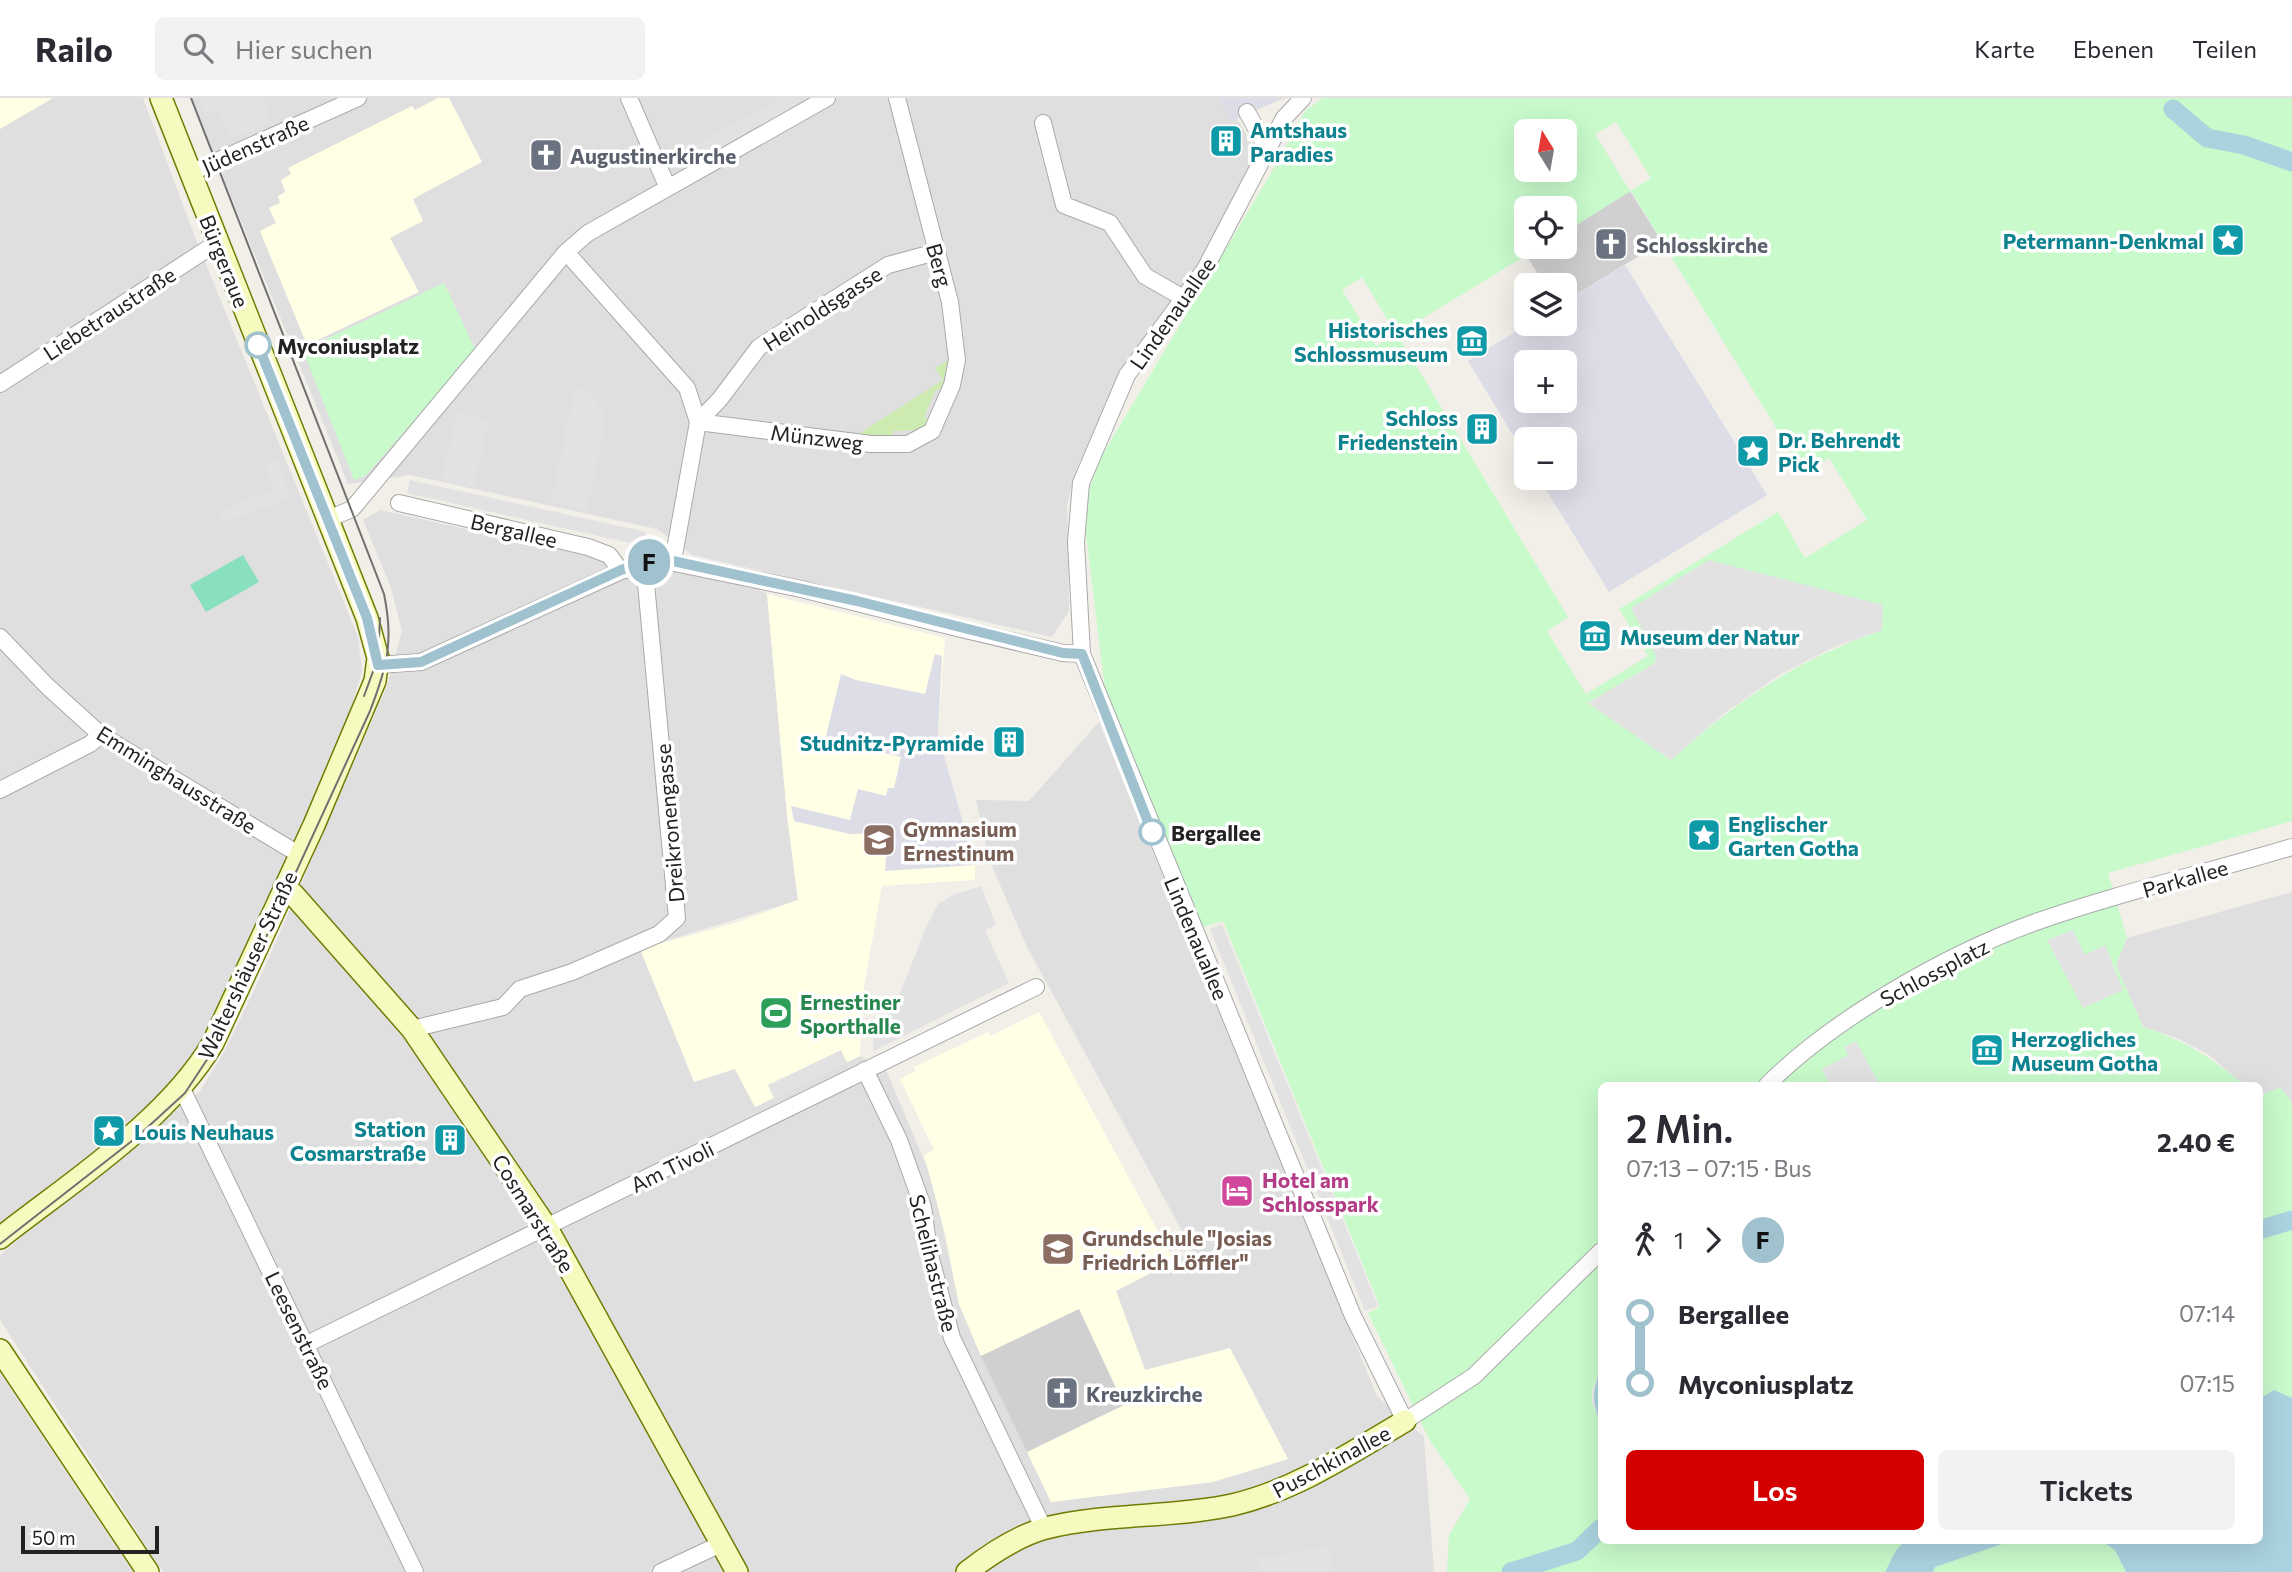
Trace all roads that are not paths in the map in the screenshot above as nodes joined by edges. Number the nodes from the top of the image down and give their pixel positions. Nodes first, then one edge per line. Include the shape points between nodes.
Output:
1 (161, 98) edge
2 (358, 98) edge
3 (629, 98) edge
4 (827, 98) edge
5 (897, 98) edge
6 (1303, 98) edge
7 (1247, 112) dead end
8 (1043, 123) dead end
9 (1267, 148) junction
10 (190, 173) junction
11 (667, 186) junction
12 (218, 242) junction
13 (936, 251) junction
14 (566, 252) junction
15 (1185, 299) junction
16 (0, 384) edge
17 (698, 422) junction
18 (932, 431) joint
19 (399, 503) dead end
20 (328, 519) junction
21 (673, 561) junction
22 (644, 562) junction
23 (621, 570) junction
24 (0, 637) edge
25 (1082, 654) junction
26 (378, 665) junction
27 (368, 699) joint
28 (101, 735) junction
29 (0, 790) edge
30 (2292, 846) edge
31 (300, 855) junction
32 (284, 888) junction
33 (2078, 909) joint
34 (1036, 987) dead end
35 (412, 1029) junction
36 (864, 1070) junction
37 (1770, 1082) edge
38 (182, 1089) junction
39 (547, 1228) junction
40 (0, 1238) edge
41 (1598, 1254) edge
42 (307, 1344) junction
43 (0, 1350) edge
44 (1405, 1421) junction
45 (1044, 1529) junction
46 (723, 1543) junction
47 (148, 1572) edge
48 (415, 1572) edge
49 (661, 1572) edge
50 (737, 1572) edge
51 (967, 1572) edge

1 - 10 street, Bürgeraue
2 - 10 street, Jüdenstraße
3 - 11 street
4 - 11 street
5 - 13 street, Berg
6 - 9 street, Lindenauallee via 1284,118
7 - 9 street
8 - 15 street via 1064,205 1110,223 1145,276
9 - 15 street, Lindenauallee via 1215,252
10 - 12 street, Bürgeraue
11 - 14 street via 604,221
12 - 16 street, Liebetraustraße
12 - 20 street, Bürgeraue
13 - 17 street, Heinoldsgasse via 888,265 759,347
13 - 18 street, Berg via 950,302 957,360 952,385
14 - 17 street via 687,388
14 - 20 street via 352,509
15 - 25 street, Lindenauallee via 1127,375 1081,483 1076,542
17 - 18 street, Münzweg via 871,444 908,444
17 - 21 street
19 - 23 street, Bergallee via 588,547 609,555
20 - 26 street, Bürgeraue via 373,636
21 - 22 street
21 - 25 street
22 - 23 street
22 - 35 street, Dreikronengasse via 677,918 659,934 520,989 503,1007
23 - 26 street via 421,662
24 - 28 street, Emminghausstraße
25 - 44 street, Lindenauallee via 1353,1316
26 - 27 street, Bürgeraue
27 - 31 street, Waltershäuser Straße
28 - 29 street
28 - 31 street, Emminghausstraße
30 - 33 street, Parkallee
31 - 32 street, Waltershäuser Straße
32 - 35 street, Cosmarstraße
32 - 38 street, Waltershäuser Straße via 213,1043
33 - 37 street, Schlossplatz via 2005,935 1908,983 1801,1054
34 - 36 street, Am Tivoli
35 - 39 street, Cosmarstraße
36 - 39 street, Am Tivoli
36 - 45 street, Schelihastraße via 899,1140 923,1207 929,1251 952,1338
38 - 40 street, Waltershäuser Straße
38 - 42 street, Leesenstraße
39 - 42 street, Am Tivoli
39 - 46 street, Cosmarstraße
41 - 44 street, Puschkinallee via 1474,1376
42 - 48 street, Leesenstraße
43 - 47 street
44 - 45 street, Puschkinallee via 1266,1496 1230,1505
45 - 51 street, Puschkinallee via 1003,1547
46 - 49 street
46 - 50 street, Cosmarstraße

